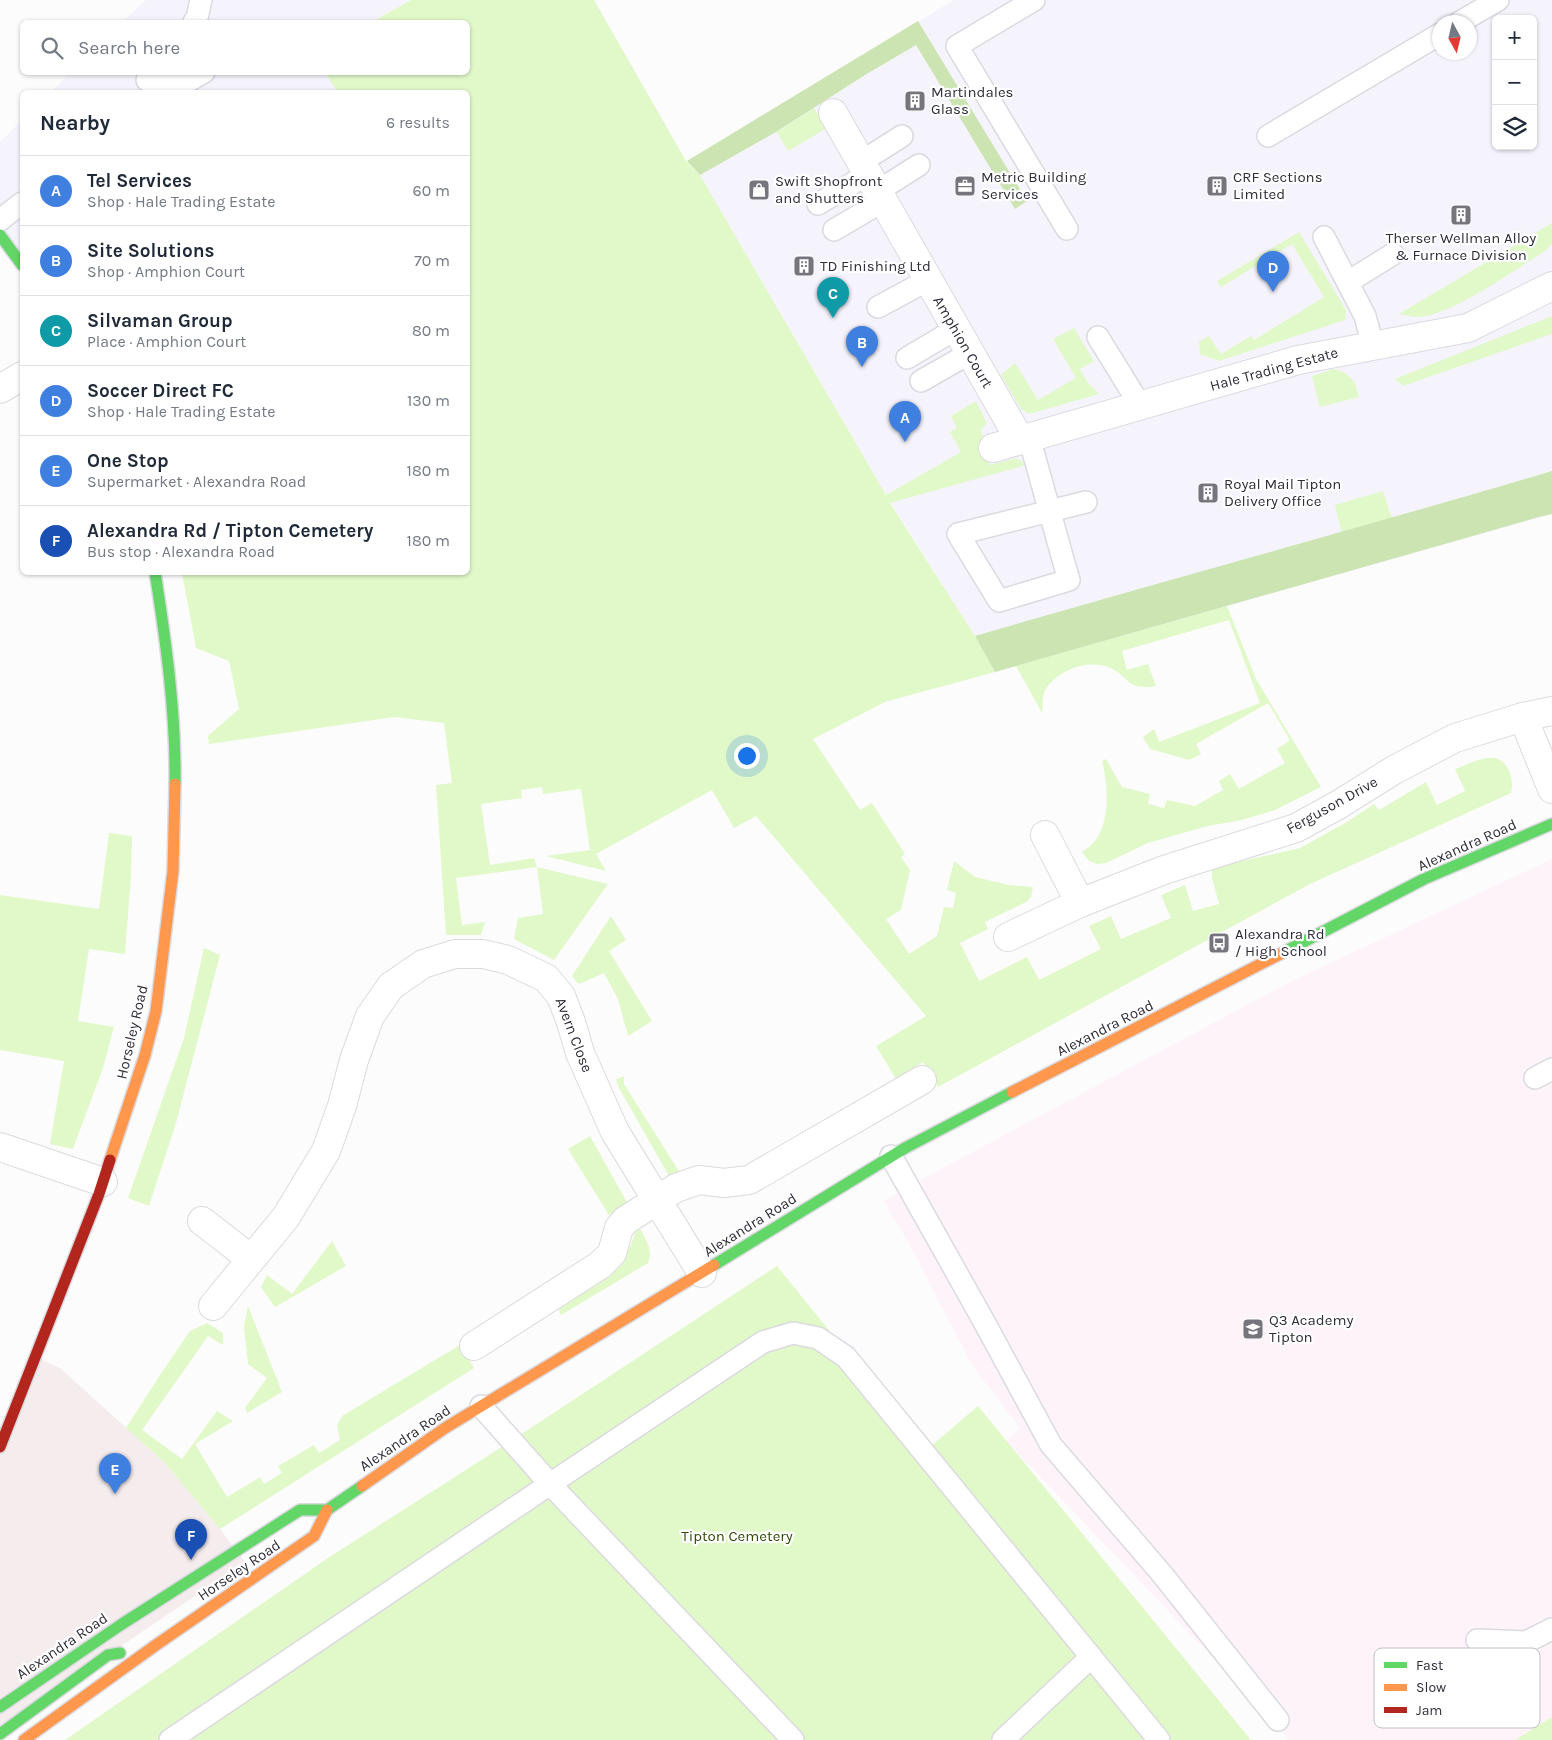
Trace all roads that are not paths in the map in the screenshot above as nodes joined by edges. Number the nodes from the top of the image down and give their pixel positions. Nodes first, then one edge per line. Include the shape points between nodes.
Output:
1 (201, 0) edge
2 (1034, 0) edge
3 (1498, 0) edge
4 (1472, 15) edge
5 (196, 20) edge
6 (1432, 39) edge
7 (199, 75) edge
8 (145, 82) edge
9 (833, 112) dead end
10 (902, 136) dead end
11 (1268, 136) dead end
12 (919, 165) dead end
13 (872, 182) junction
14 (818, 204) dead end
15 (20, 205) edge
16 (0, 220) edge
17 (1067, 229) dead end
18 (834, 230) dead end
19 (0, 235) edge
20 (1324, 237) dead end
21 (1393, 254) dead end
22 (20, 263) edge
23 (928, 280) junction
24 (1348, 282) junction
25 (1552, 286) edge
26 (878, 308) dead end
27 (956, 329) junction
28 (1098, 337) dead end
29 (1373, 346) junction
30 (970, 353) junction
31 (907, 358) dead end
32 (20, 377) edge
33 (921, 381) dead end
34 (0, 389) edge
35 (1140, 405) junction
36 (1024, 439) junction
37 (993, 448) dead end
38 (1086, 502) dead end
39 (1049, 512) junction
40 (155, 575) edge
41 (1552, 711) edge
42 (1523, 717) junction
43 (1552, 789) edge
44 (1552, 824) edge
45 (1044, 835) dead end
46 (1080, 902) junction
47 (1008, 937) dead end
48 (922, 1080) dead end
49 (0, 1147) edge
50 (891, 1156) junction
51 (103, 1182) junction
52 (657, 1200) junction
53 (202, 1221) dead end
54 (252, 1259) junction
55 (702, 1273) junction
56 (213, 1306) dead end
57 (474, 1346) dead end
58 (481, 1406) junction
59 (0, 1447) edge
60 (550, 1484) junction
61 (327, 1510) junction
62 (1552, 1629) edge
63 (1478, 1640) dead end
64 (156, 1645) junction
65 (1091, 1656) junction
66 (0, 1707) edge
67 (0, 1718) edge
68 (1278, 1720) dead end
69 (4, 1731) edge
70 (11, 1740) edge
71 (24, 1740) edge
72 (170, 1740) edge
73 (793, 1740) edge
74 (1003, 1740) edge
75 (1159, 1740) edge

1 - 5 lane
2 - 17 lane via 957,46
3 - 4 lane
6 - 11 lane
7 - 8 lane via 190,80
9 - 13 street, Amphion Court
10 - 13 lane
12 - 13 lane
13 - 14 lane
13 - 18 lane
13 - 23 street, Amphion Court
15 - 16 lane
19 - 22 main road
20 - 24 lane
21 - 24 lane
23 - 26 lane
23 - 27 street, Amphion Court
24 - 29 lane via 1365,316
25 - 29 street, Hale Trading Estate via 1468,328
27 - 30 street, Amphion Court
27 - 31 lane
28 - 35 lane
29 - 35 street, Hale Trading Estate via 1298,360
30 - 33 lane
30 - 36 street, Amphion Court
32 - 34 street
35 - 36 street, Hale Trading Estate
36 - 37 street, Hale Trading Estate
36 - 39 lane
38 - 39 lane
39 - 39 lane via 1069,580 999,601 958,534
40 - 51 main road, Horseley Road via 166,639 175,757 172,871 156,1011 145,1055
41 - 42 street, Ferguson Drive
42 - 43 street
42 - 46 street, Ferguson Drive via 1456,738 1394,770 1296,828 1164,870
44 - 50 main road, Alexandra Road via 1424,879
45 - 46 street
46 - 47 street, Ferguson Drive
48 - 52 street via 749,1180 724,1183 699,1180 676,1188
49 - 51 street
50 - 55 main road, Alexandra Road
50 - 68 lane via 1051,1445 1162,1574
51 - 59 main road, Horseley Road
52 - 54 street, Avern Close via 615,1132 580,1053 561,996 549,981 508,960 483,954 455,954 423,964 391,986 370,1016 326,1150 286,1217
52 - 55 street, Avern Close
52 - 57 street via 626,1220 619,1228 612,1253 600,1264
53 - 54 street
54 - 56 street, Avern Close
55 - 58 main road, Alexandra Road
58 - 60 lane
58 - 61 main road, Alexandra Road
60 - 65 lane via 763,1342 794,1333 818,1338 846,1357
60 - 72 lane
60 - 73 lane
61 - 64 main road, Horseley Road via 314,1536
61 - 66 main road, Alexandra Road via 300,1510
62 - 63 lane via 1526,1642
64 - 69 main road, Horseley Road via 108,1655
64 - 71 main road, Horseley Road
65 - 74 lane
65 - 75 lane
67 - 69 main road
69 - 70 main road via 11,1733

